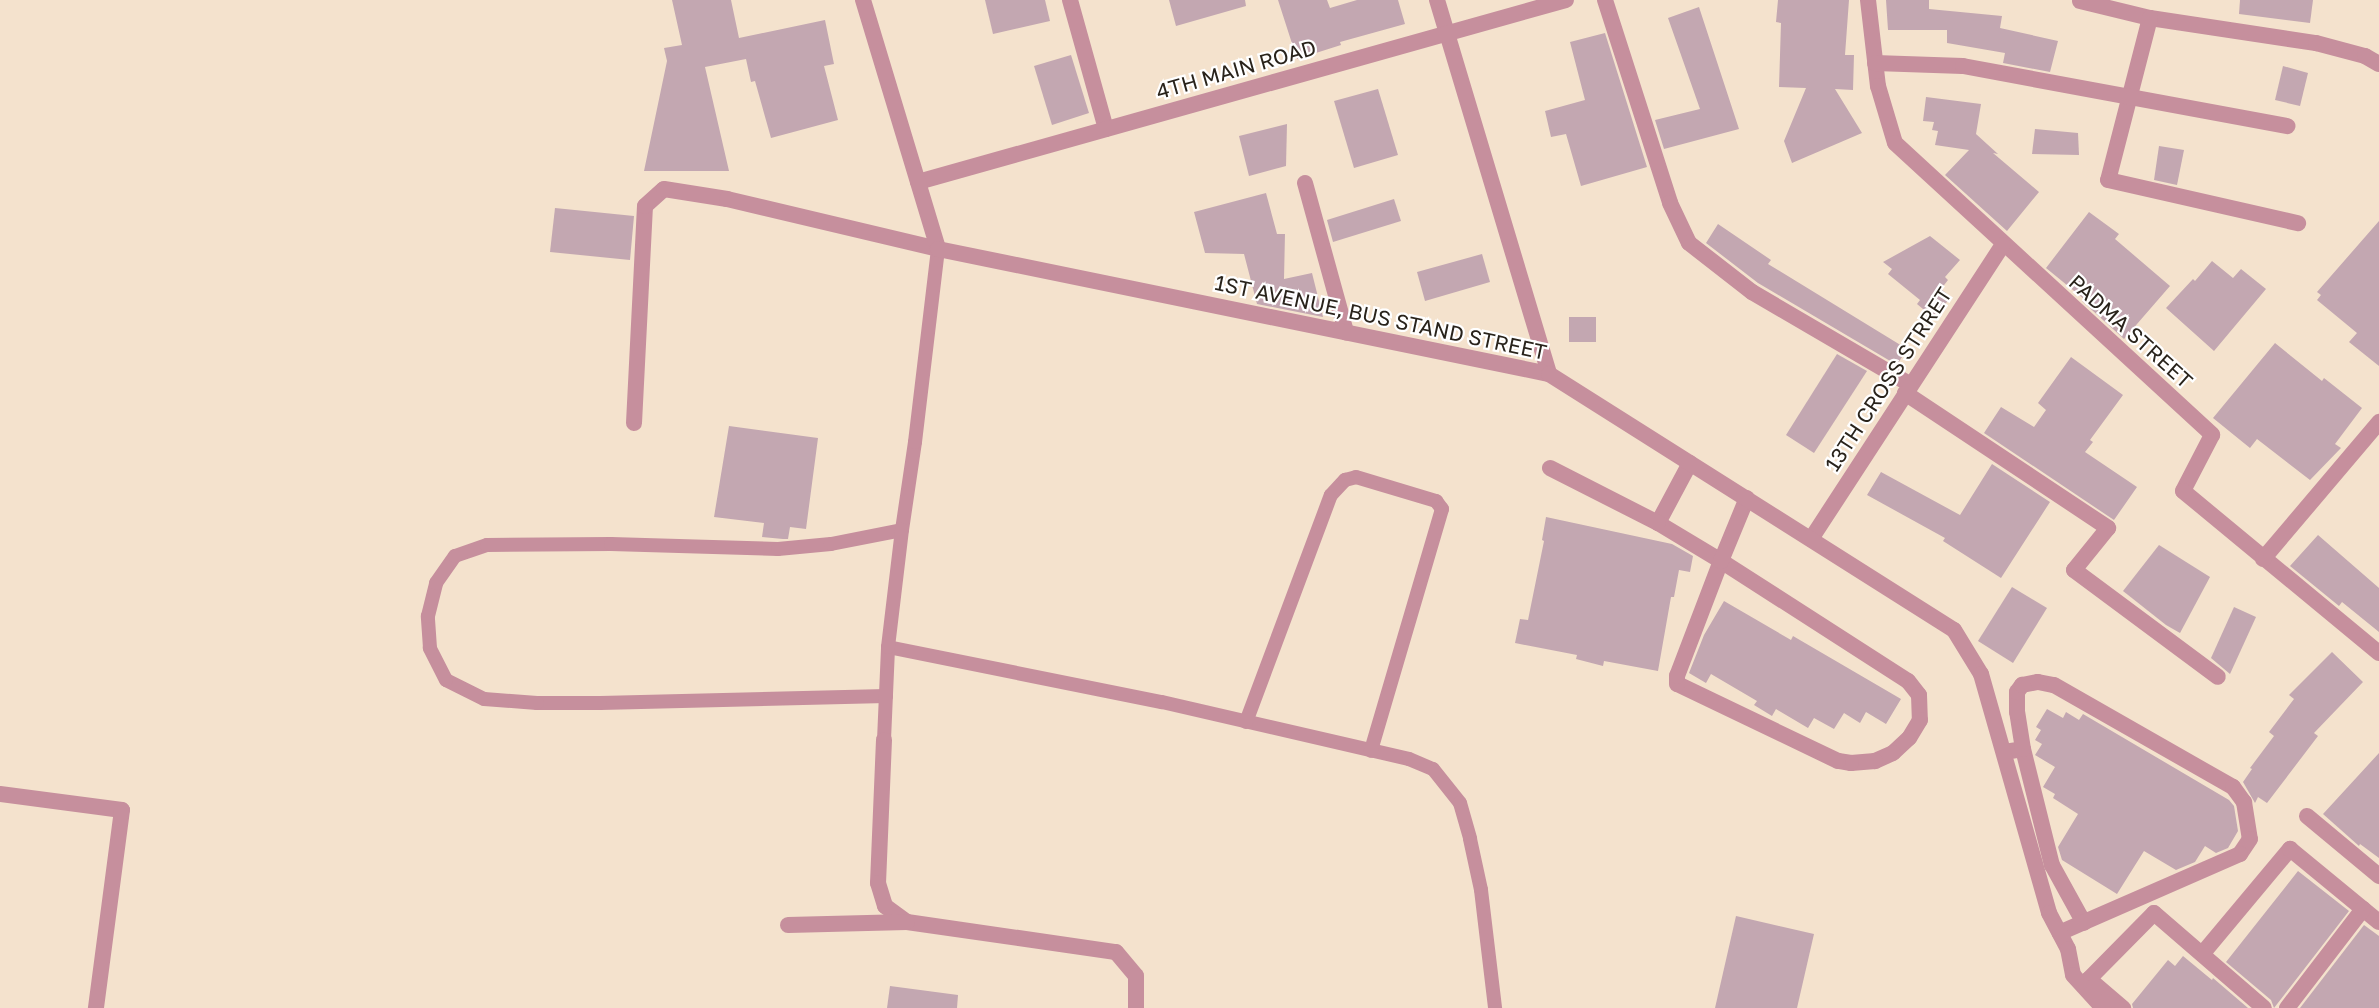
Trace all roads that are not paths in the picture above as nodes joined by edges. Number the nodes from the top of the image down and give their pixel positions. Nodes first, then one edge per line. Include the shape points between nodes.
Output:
1 (863, 0) edge
2 (1070, 0) edge
3 (1437, 0) edge
4 (1566, 0) edge
5 (1605, 0) edge
6 (1868, 0) edge
7 (2080, 1) edge
8 (2150, 18) junction
9 (1447, 34) junction
10 (1875, 63) junction
11 (2379, 64) edge
12 (2130, 97) junction
13 (2287, 126) dead end
14 (1106, 129) junction
15 (918, 182) junction
16 (1305, 183) dead end
17 (2298, 223) dead end
18 (2003, 245) junction
19 (938, 249) junction
20 (1346, 332) junction
21 (1549, 374) junction
22 (1908, 389) junction
23 (634, 423) dead end
24 (2377, 428) edge
25 (1690, 463) junction
26 (1550, 468) dead end
27 (1747, 498) junction
28 (1658, 523) junction
29 (902, 530) junction
30 (1811, 539) junction
31 (2263, 559) junction
32 (1721, 561) junction
33 (888, 647) junction
34 (2379, 653) edge
35 (2218, 677) dead end
36 (886, 696) junction
37 (1246, 722) junction
38 (884, 740) joint
39 (2023, 749) junction
40 (1371, 751) junction
41 (2004, 752) junction
42 (0, 794) edge
43 (2307, 816) dead end
44 (2379, 876) edge
45 (2363, 909) junction
46 (907, 922) junction
47 (2379, 922) edge
48 (2084, 923) junction
49 (788, 925) dead end
50 (2060, 933) junction
51 (2203, 953) junction
52 (2086, 982) junction
53 (96, 1008) edge
54 (1136, 1008) edge
55 (1495, 1008) edge
56 (2103, 1008) edge
57 (2123, 1008) edge
58 (2264, 1008) edge
59 (2287, 1008) edge

1 - 15 street
2 - 14 street
3 - 9 street
4 - 9 street, 4TH MAIN ROAD
5 - 22 street via 1670,203 1689,243 1752,292
6 - 10 street, PADMA STREET
7 - 8 street
8 - 11 street via 2316,43 2366,56
8 - 12 street
9 - 14 street, 4TH MAIN ROAD
9 - 21 street
10 - 12 street via 1963,66
10 - 18 street, PADMA STREET via 1895,142
12 - 13 street
12 - 17 street via 2108,180
14 - 15 street, 4TH MAIN ROAD
15 - 19 street
16 - 20 street
18 - 22 street, 13TH CROSS STRRET
18 - 31 street, PADMA STREET via 2212,435 2183,490
19 - 20 street, 1ST AVENUE, BUS STAND STREET
19 - 23 street, 1ST AVENUE, BUS STAND STREET via 664,189 645,206
19 - 29 lane
20 - 21 street, 1ST AVENUE, BUS STAND STREET
21 - 25 street, 1ST AVENUE, BUS STAND STREET
22 - 30 street, 13TH CROSS STRRET
22 - 35 street via 2108,528 2074,570
24 - 31 street
25 - 27 street, 1ST AVENUE, BUS STAND STREET
25 - 28 street
26 - 28 street
27 - 30 street, 1ST AVENUE, BUS STAND STREET
27 - 32 street
28 - 32 street
29 - 33 lane
29 - 36 lane via 831,544 778,549 487,545 455,556 436,583 428,616 430,648 446,680 484,699 600,703
30 - 41 street, 1ST AVENUE, BUS STAND STREET via 1954,630 1981,674
31 - 34 street, PADMA STREET
32 - 32 street via 1677,684 1838,761 1875,761 1893,753 1909,738 1920,720 1920,708 1919,695 1908,681
33 - 36 lane
33 - 37 lane
36 - 38 lane
37 - 40 lane
37 - 40 lane via 1331,495 1345,480 1356,477 1436,501 1442,509
38 - 46 street via 878,883 885,906
39 - 41 street
39 - 48 street via 2052,865
39 - 48 street via 2017,692 2022,685 2054,685 2233,787 2244,802 2250,839 2240,854
40 - 55 lane via 1433,769 1460,803 1481,890
41 - 50 street, 1ST AVENUE, BUS STAND STREET via 2049,912
42 - 53 street via 122,810
43 - 44 street
45 - 47 street
45 - 51 street via 2290,849
45 - 59 street
46 - 49 street
46 - 54 street via 1116,952 1136,976
48 - 50 street
50 - 52 street, 1ST AVENUE, BUS STAND STREET via 2073,975
51 - 52 street via 2154,912
51 - 58 street
52 - 56 street, 1ST AVENUE, BUS STAND STREET
52 - 57 street

